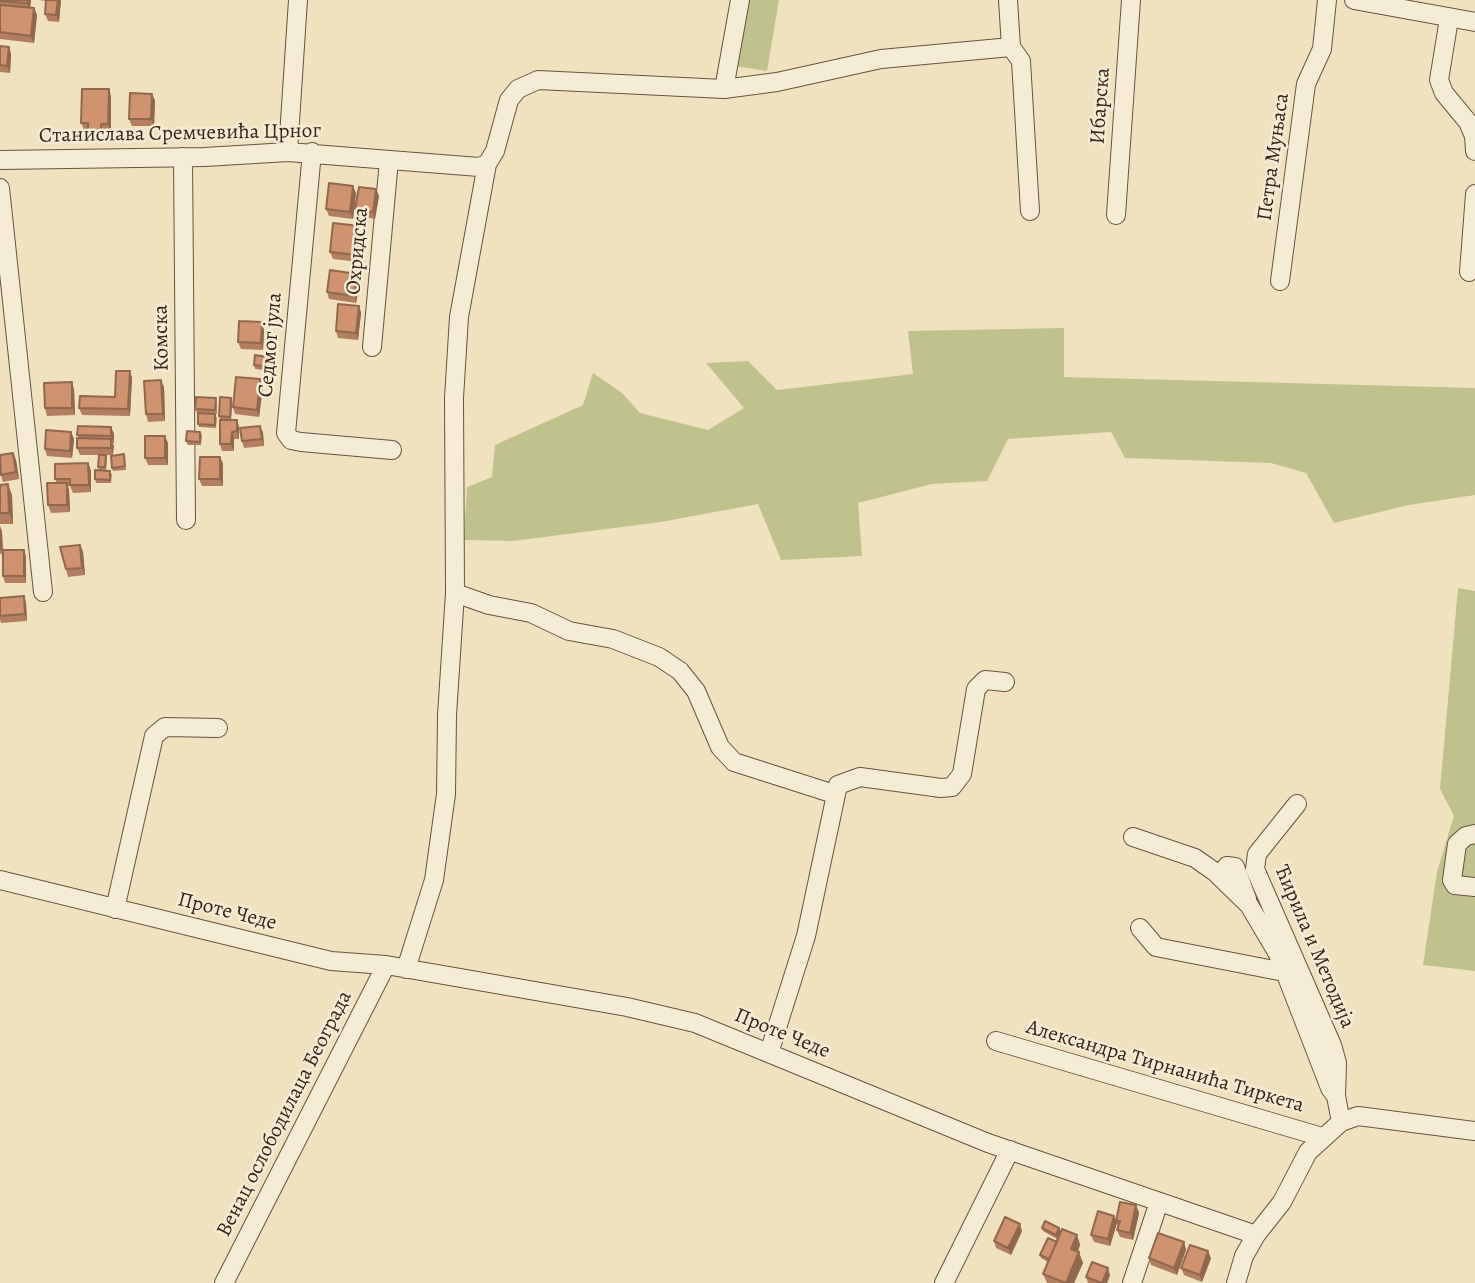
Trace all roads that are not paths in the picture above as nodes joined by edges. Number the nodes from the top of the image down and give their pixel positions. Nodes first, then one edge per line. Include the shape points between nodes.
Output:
1 (298, 0) edge
2 (740, 0) edge
3 (1008, 0) edge
4 (1131, 0) edge
5 (1327, 0) edge
6 (1354, 0) edge
7 (1384, 3) edge
8 (1449, 19) junction
9 (1475, 22) edge
10 (1011, 47) junction
11 (724, 89) junction
12 (1475, 151) edge
13 (288, 152) junction
14 (312, 152) junction
15 (183, 157) junction
16 (0, 160) edge
17 (389, 160) junction
18 (488, 164) junction
19 (0, 188) edge
20 (1475, 194) edge
21 (1030, 211) dead end
22 (1116, 215) dead end
23 (1469, 272) dead end
24 (1280, 281) dead end
25 (372, 347) dead end
26 (391, 450) dead end
27 (186, 520) dead end
28 (43, 592) dead end
29 (455, 593) junction
30 (1005, 682) dead end
31 (218, 728) dead end
32 (834, 794) junction
33 (1297, 804) dead end
34 (1475, 834) edge
35 (1133, 837) dead end
36 (0, 880) edge
37 (1475, 887) edge
38 (115, 909) junction
39 (1140, 928) dead end
40 (386, 965) junction
41 (407, 969) junction
42 (1284, 972) junction
43 (996, 1041) dead end
44 (769, 1054) junction
45 (1336, 1096) junction
46 (1341, 1122) junction
47 (1475, 1131) edge
48 (1322, 1137) junction
49 (1010, 1150) junction
50 (1158, 1202) junction
51 (1256, 1235) junction
52 (224, 1283) edge
53 (944, 1283) edge
54 (1132, 1283) edge
55 (1236, 1283) edge

1 - 13 street
2 - 11 street
3 - 10 street
4 - 22 street, Ибарска
5 - 24 street, Петра Муњаса via 1322,49 1307,84
6 - 7 street
7 - 8 street
8 - 9 street
8 - 12 street via 1439,80 1468,122
10 - 11 street via 881,59
10 - 21 street via 1021,61
11 - 18 street via 538,80 518,89 509,100
13 - 14 street, Станислава Сремчевића Црног
13 - 15 street, Станислава Сремчевића Црног
14 - 17 street, Станислава Сремчевића Црног
14 - 26 street, Седмог јула via 286,433 301,442
15 - 16 street, Станислава Сремчевића Црног
15 - 27 street, Комска
17 - 18 street, Станислава Сремчевића Црног via 469,168
17 - 25 street, Охридска
18 - 29 street via 459,317 454,398
19 - 28 street
20 - 23 street
29 - 32 street via 531,613 569,631 613,639 659,657 680,671 696,691 720,747 734,762
29 - 41 street via 441,834 434,880
30 - 32 street via 985,680 976,689 962,774 952,787 860,777 838,785
31 - 38 street via 165,727 154,736
32 - 44 street via 806,936
33 - 45 street, Ћирила и Методија via 1256,854 1255,869 1332,1045
34 - 37 street via 1457,844 1452,880 1455,885
35 - 42 street via 1183,853 1219,876 1227,866 1235,867
36 - 38 street, Проте Чеде
38 - 40 street, Проте Чеде via 331,961
39 - 42 street via 1156,947
40 - 41 street, Проте Чеде
40 - 52 street, Венац ослободилаца Београда
41 - 44 street, Проте Чеде via 627,1007 695,1023
42 - 45 street
43 - 48 street, Александра Тирнанића Тиркета
44 - 49 street, Проте Чеде
45 - 46 street, Ћирила и Методија
46 - 47 street via 1359,1116
46 - 48 street
48 - 51 street via 1308,1152 1271,1219
49 - 50 street, Проте Чеде
49 - 53 street
50 - 51 street, Проте Чеде
50 - 54 street
51 - 55 street

